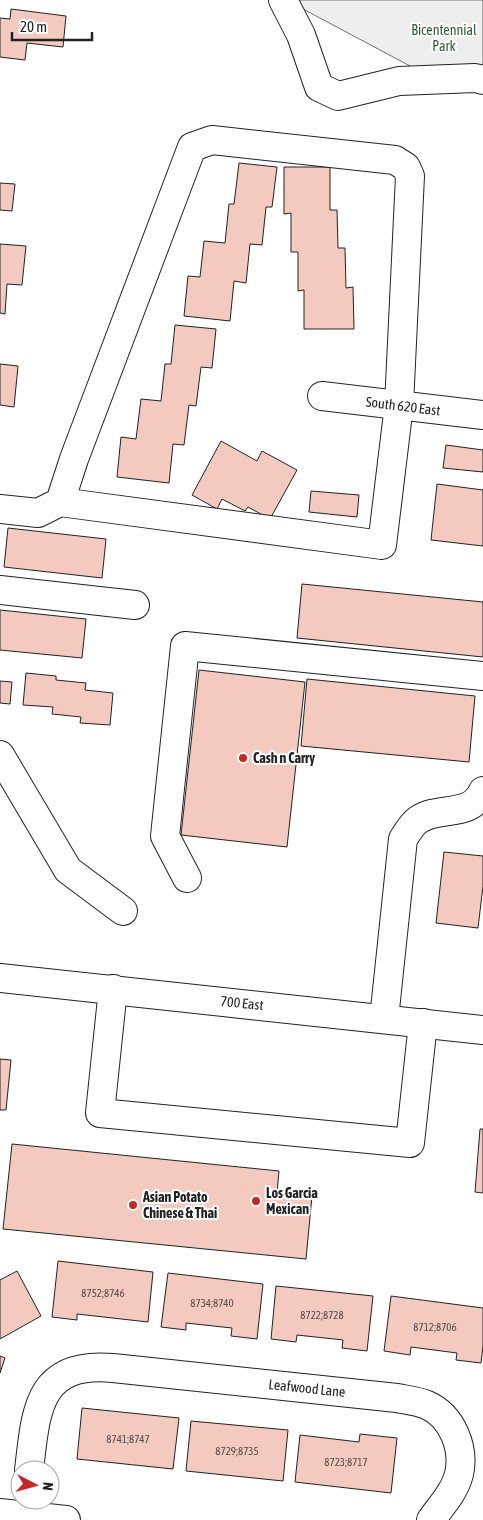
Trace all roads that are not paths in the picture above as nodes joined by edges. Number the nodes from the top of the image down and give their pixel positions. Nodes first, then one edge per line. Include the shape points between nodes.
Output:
1 (283, 0) edge
2 (483, 80) edge
3 (322, 396) dead end
4 (399, 405) junction
5 (483, 415) edge
6 (60, 502) junction
7 (0, 509) edge
8 (0, 590) edge
9 (135, 605) dead end
10 (483, 676) edge
11 (0, 755) edge
12 (483, 790) edge
13 (187, 878) dead end
14 (123, 911) dead end
15 (0, 978) edge
16 (113, 989) junction
17 (384, 1019) junction
18 (423, 1023) junction
19 (483, 1030) edge
20 (30, 1460) edge
21 (21, 1510) edge
22 (66, 1520) edge
23 (430, 1520) edge

1 - 2 street via 301,36 319,88 338,96 399,80
3 - 4 street, South 620 East
4 - 5 street, South 620 East
4 - 6 street via 382,545
4 - 6 street via 410,176 406,167 395,160 212,140 192,147
6 - 7 street via 38,513
8 - 9 street
10 - 13 street via 185,646 165,836
11 - 14 street via 68,870
12 - 17 street via 479,800 460,810 438,812 417,820 403,839
15 - 16 street, 700 East
16 - 17 street, 700 East
16 - 18 street via 100,1113 410,1142
17 - 18 street, 700 East
18 - 19 street, 700 East
20 - 23 street, Leafwood Lane via 38,1408 44,1394 67,1373 82,1368 97,1366 397,1398 428,1405 440,1413 457,1439 461,1455 459,1474 452,1491
21 - 22 street

